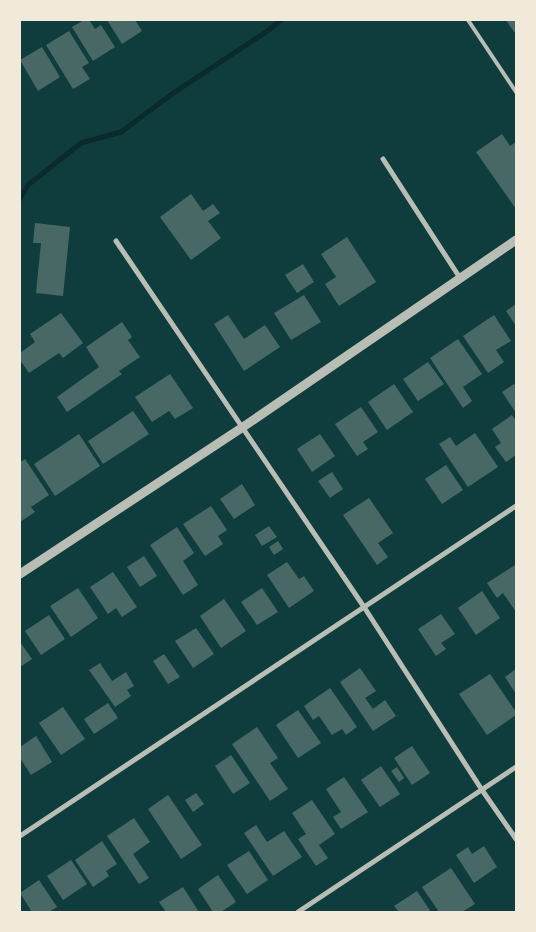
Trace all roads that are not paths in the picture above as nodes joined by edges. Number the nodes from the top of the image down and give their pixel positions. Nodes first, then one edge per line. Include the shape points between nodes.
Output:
1 (468, 20) edge
2 (516, 92) edge
3 (383, 159) dead end
4 (516, 240) edge
5 (116, 241) dead end
6 (460, 278) junction
7 (243, 427) junction
8 (516, 506) edge
9 (20, 574) edge
10 (364, 608) junction
11 (516, 767) edge
12 (482, 790) junction
13 (20, 836) edge
14 (516, 839) edge
15 (298, 912) edge

1 - 2 lane
3 - 6 street
4 - 6 street
5 - 7 street
6 - 7 street
7 - 9 street
7 - 10 street
8 - 10 street
10 - 12 street
10 - 13 street
11 - 12 street
12 - 14 street
12 - 15 street

